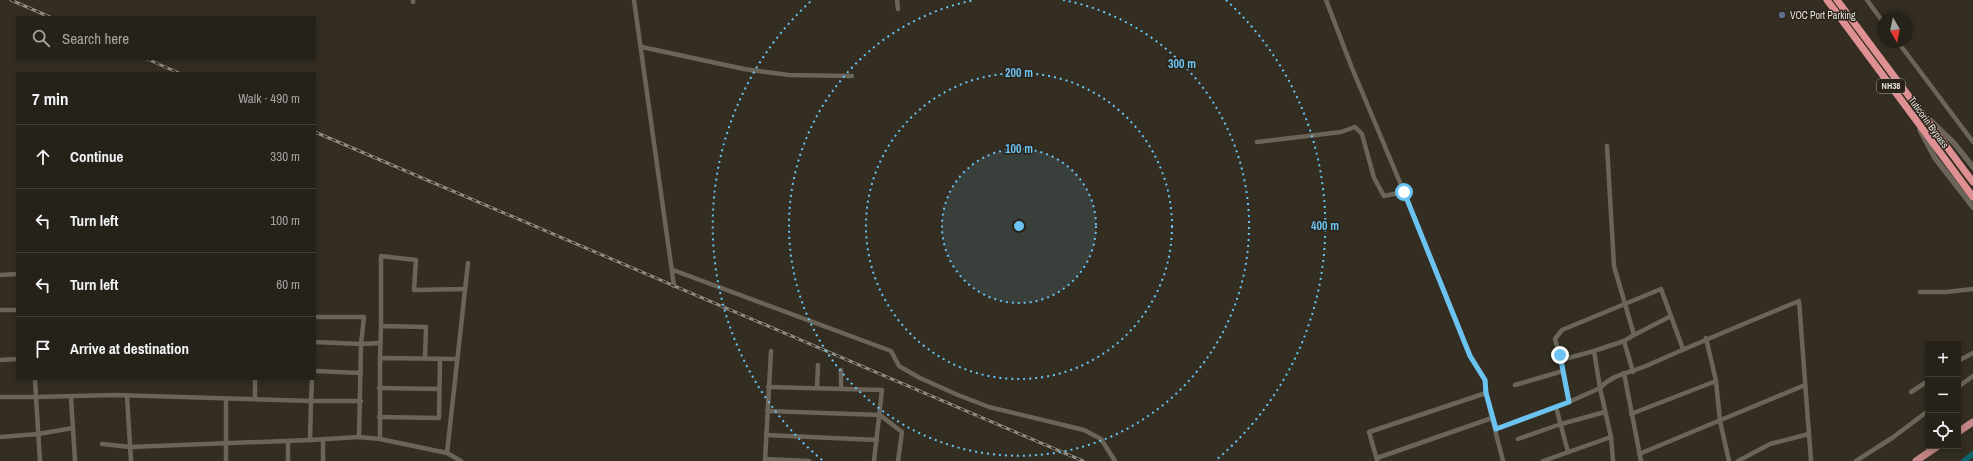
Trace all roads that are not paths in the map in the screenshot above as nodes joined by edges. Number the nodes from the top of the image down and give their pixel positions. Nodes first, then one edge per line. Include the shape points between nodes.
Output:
1 (634, 0) edge
2 (897, 0) edge
3 (1326, 0) edge
4 (1827, 0) edge
5 (1837, 0) edge
6 (1867, 0) edge
7 (898, 9) dead end
8 (1877, 14) edge
9 (642, 47) junction
10 (1902, 48) edge
11 (852, 76) dead end
12 (1923, 115) junction
13 (1916, 121) junction
14 (1258, 142) dead end
15 (1973, 142) edge
16 (1607, 146) dead end
17 (1973, 167) edge
18 (1973, 182) edge
19 (1404, 192) junction
20 (1973, 197) edge
21 (1973, 207) edge
22 (468, 263) dead end
23 (673, 270) dead end
24 (16, 274) edge
25 (0, 275) edge
26 (674, 286) dead end
27 (465, 288) junction
28 (1973, 289) edge
29 (1920, 292) dead end
30 (1624, 305) junction
31 (0, 310) edge
32 (16, 310) edge
33 (1671, 316) junction
34 (316, 317) edge
35 (381, 326) junction
36 (1634, 335) junction
37 (1706, 338) junction
38 (1624, 341) junction
39 (316, 342) edge
40 (380, 343) junction
41 (361, 344) junction
42 (1683, 349) junction
43 (771, 351) dead end
44 (1594, 351) junction
45 (1973, 353) edge
46 (380, 358) junction
47 (424, 359) junction
48 (440, 359) junction
49 (457, 359) junction
50 (1961, 359) edge
51 (0, 360) edge
52 (16, 360) edge
53 (1561, 360) junction
54 (818, 365) dead end
55 (841, 370) dead end
56 (1563, 371) junction
57 (316, 372) edge
58 (1633, 372) junction
59 (361, 373) junction
60 (1624, 374) junction
61 (1973, 376) edge
62 (35, 380) edge
63 (255, 380) edge
64 (312, 380) edge
65 (1716, 381) junction
66 (1925, 383) edge
67 (1515, 385) dead end
68 (1805, 385) junction
69 (1961, 385) edge
70 (768, 387) junction
71 (379, 388) junction
72 (817, 388) junction
73 (1600, 388) junction
74 (439, 389) junction
75 (841, 389) junction
76 (1911, 392) dead end
77 (1486, 393) junction
78 (128, 396) junction
79 (36, 397) junction
80 (0, 398) edge
81 (71, 398) junction
82 (226, 399) junction
83 (255, 399) junction
84 (311, 401) junction
85 (361, 401) junction
86 (1569, 402) junction
87 (1556, 407) junction
88 (767, 411) junction
89 (1605, 412) junction
90 (1925, 413) edge
91 (1631, 414) junction
92 (880, 415) junction
93 (379, 417) junction
94 (1492, 418) junction
95 (1720, 422) junction
96 (1973, 422) edge
97 (1561, 424) junction
98 (73, 428) junction
99 (1496, 429) junction
100 (1961, 430) edge
101 (38, 434) junction
102 (1809, 434) junction
103 (766, 435) junction
104 (0, 437) edge
105 (359, 437) junction
106 (1611, 437) junction
107 (380, 439) junction
108 (1518, 439) dead end
109 (310, 440) junction
110 (323, 440) junction
111 (877, 440) junction
112 (288, 442) junction
113 (225, 443) junction
114 (102, 444) dead end
115 (130, 447) junction
116 (1934, 449) edge
117 (1568, 452) junction
118 (447, 453) junction
119 (1639, 454) junction
120 (765, 460) edge
121 (1377, 460) edge
122 (40, 461) edge
123 (75, 461) edge
124 (131, 461) edge
125 (226, 461) edge
126 (288, 461) edge
127 (323, 461) edge
128 (461, 461) edge
129 (809, 461) edge
130 (874, 461) edge
131 (898, 461) edge
132 (1115, 461) edge
133 (1503, 461) edge
134 (1543, 461) edge
135 (1613, 461) edge
136 (1641, 461) edge
137 (1729, 461) edge
138 (1738, 461) edge
139 (1811, 461) edge
140 (1856, 461) edge
141 (1916, 461) edge

1 - 9 street
2 - 7 street
3 - 19 street
4 - 13 highway, Tuticorin Bypass / NH38
5 - 12 highway, Tuticorin Bypass / NH38
6 - 8 street
9 - 11 street via 715,64 766,72
9 - 26 street
10 - 15 street
12 - 17 street via 1954,143
12 - 18 highway, Tuticorin Bypass / NH38
13 - 20 highway, Tuticorin Bypass / NH38
13 - 21 street via 1934,158
14 - 19 street via 1355,128 1362,134 1374,178 1384,196
16 - 30 street via 1614,266
19 - 77 street via 1470,356 1485,380
22 - 27 street
23 - 132 street via 891,351 899,366 982,405 1084,430 1101,438
24 - 25 street
27 - 35 street via 414,290 416,260 381,256
27 - 49 street
28 - 29 street
30 - 33 street via 1661,289
30 - 36 street
30 - 53 street via 1562,330 1555,339
31 - 32 street
33 - 36 street
33 - 42 street
34 - 41 street via 364,318
35 - 40 street
35 - 47 street via 426,327
36 - 38 street
37 - 42 street
37 - 65 street
37 - 68 street via 1799,301
38 - 44 street
38 - 58 street
39 - 41 street
40 - 41 street
40 - 46 street
41 - 59 street
42 - 58 street
43 - 70 street
44 - 53 street
44 - 73 street
45 - 50 street
46 - 47 street
46 - 71 street
47 - 48 street
48 - 49 street
48 - 74 street
49 - 118 street
51 - 52 street
53 - 56 street
54 - 72 street
55 - 75 street
56 - 67 street
56 - 86 street
57 - 59 street
58 - 60 street
59 - 85 street
60 - 73 street via 1613,377
60 - 91 street
61 - 69 street
62 - 79 street
63 - 83 street
64 - 84 street
65 - 91 street
65 - 95 street
66 - 76 street
68 - 95 street
68 - 102 street
70 - 72 street
70 - 88 street
71 - 74 street
71 - 93 street
72 - 75 street
73 - 86 street
73 - 89 street
74 - 93 street via 439,418
75 - 92 street via 882,390
77 - 94 street
77 - 121 street via 1369,432
78 - 81 street
78 - 82 street
78 - 115 street
79 - 80 street
79 - 81 street
79 - 101 street
81 - 98 street
82 - 83 street
82 - 113 street
83 - 84 street
84 - 85 street
84 - 109 street
85 - 105 street
86 - 87 street
87 - 97 street
87 - 99 street
88 - 92 street
88 - 103 street
89 - 97 street
89 - 106 street
90 - 140 street
91 - 119 street
92 - 111 street
92 - 131 street via 902,432
93 - 107 street
94 - 99 street
94 - 121 street
95 - 119 street
95 - 137 street
96 - 100 main road
97 - 108 street
97 - 117 street
98 - 101 street
98 - 123 street
99 - 133 street
101 - 104 street
101 - 122 street
102 - 138 street via 1770,444
102 - 139 street
103 - 111 street
103 - 120 street
105 - 107 street
105 - 110 street
106 - 117 street
106 - 135 street
107 - 118 street
109 - 110 street
109 - 112 street
110 - 127 street
111 - 130 street
112 - 113 street
112 - 126 street
113 - 115 street
113 - 125 street
114 - 115 street
115 - 124 street
116 - 141 main road
117 - 134 street
118 - 128 street
119 - 136 street
120 - 129 street

